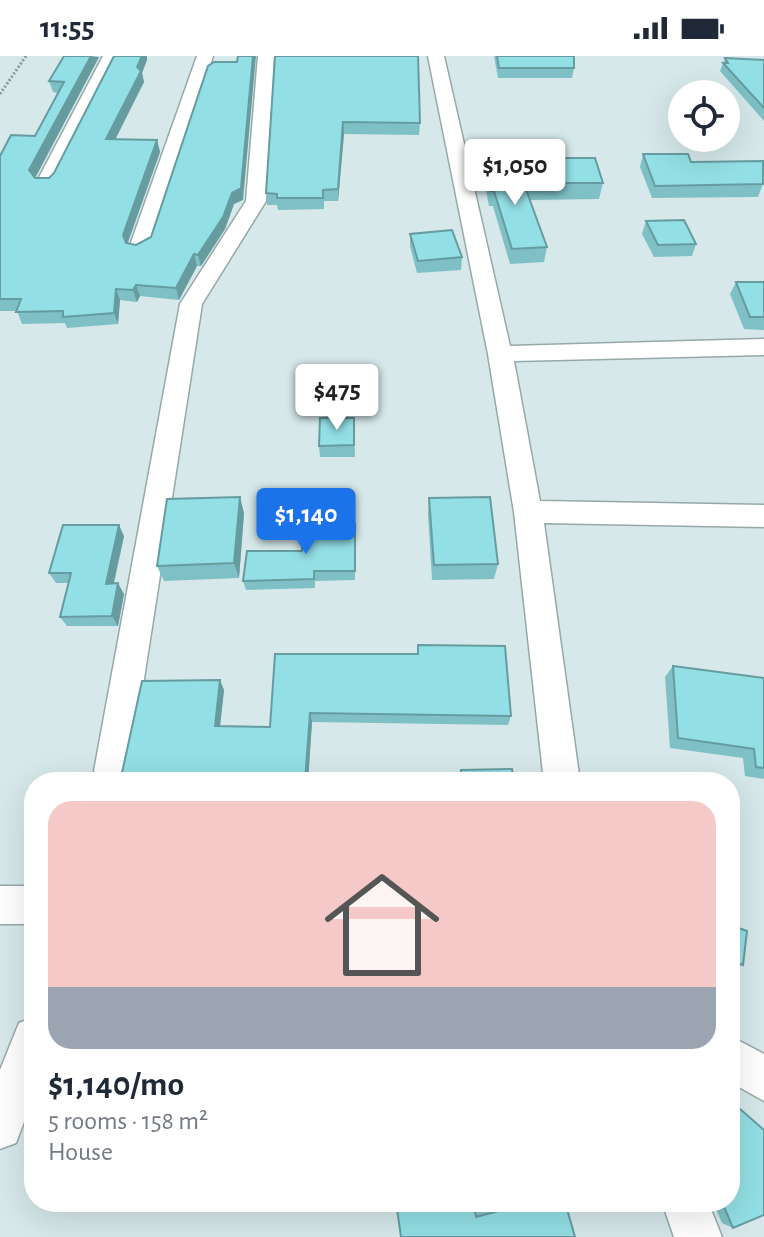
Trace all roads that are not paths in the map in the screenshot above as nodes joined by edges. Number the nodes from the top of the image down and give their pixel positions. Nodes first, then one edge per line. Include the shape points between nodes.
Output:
1 (111, 56) edge
2 (205, 56) edge
3 (266, 56) edge
4 (436, 56) edge
5 (46, 183) edge
6 (140, 248) edge
7 (764, 347) edge
8 (500, 354) junction
9 (528, 512) junction
10 (764, 516) edge
11 (112, 772) edge
12 (561, 772) edge
13 (0, 905) edge
14 (24, 905) edge
15 (740, 1063) edge
16 (24, 1064) edge
17 (764, 1079) edge
18 (0, 1127) edge
19 (689, 1212) edge
20 (698, 1237) edge

1 - 5 street
2 - 6 street
3 - 11 street via 256,201 191,304
4 - 8 street
7 - 8 street
8 - 9 street
9 - 10 street
9 - 12 street
13 - 14 street
15 - 17 street
16 - 18 street
19 - 20 street

